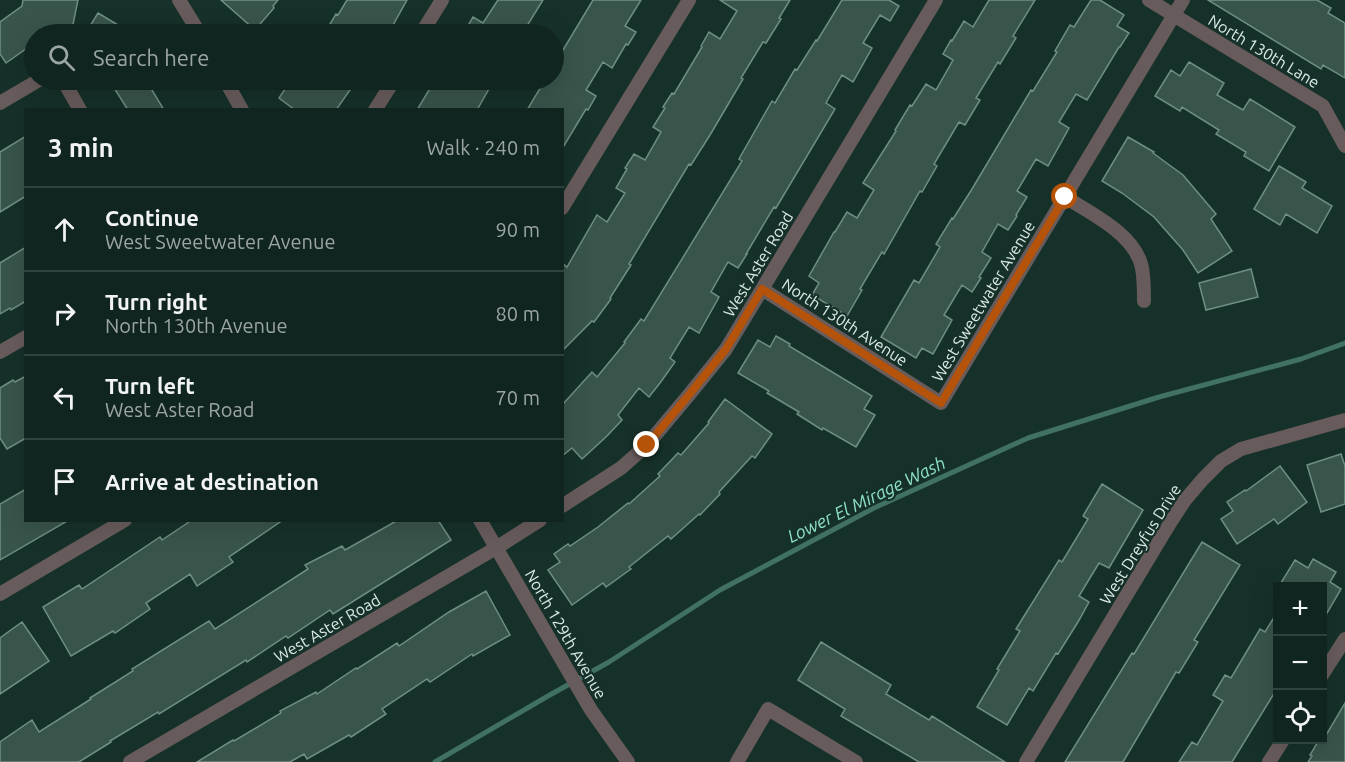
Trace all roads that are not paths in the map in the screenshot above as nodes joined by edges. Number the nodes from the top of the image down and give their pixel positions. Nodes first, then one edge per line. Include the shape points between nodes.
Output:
1 (179, 0) edge
2 (442, 0) edge
3 (689, 0) edge
4 (936, 0) edge
5 (1149, 0) edge
6 (1184, 0) edge
7 (1174, 15) junction
8 (194, 24) edge
9 (427, 24) edge
10 (24, 88) edge
11 (69, 90) edge
12 (231, 90) edge
13 (388, 90) edge
14 (0, 102) edge
15 (79, 108) edge
16 (241, 108) edge
17 (376, 108) edge
18 (1345, 146) edge
19 (1065, 197) junction
20 (564, 205) edge
21 (762, 289) junction
22 (1144, 301) dead end
23 (24, 338) edge
24 (0, 351) edge
25 (941, 403) joint
26 (1345, 420) edge
27 (564, 505) edge
28 (122, 522) edge
29 (481, 522) edge
30 (537, 522) edge
31 (496, 549) junction
32 (0, 594) edge
33 (1345, 639) edge
34 (1327, 668) edge
35 (1280, 744) edge
36 (130, 762) edge
37 (628, 762) edge
38 (737, 762) edge
39 (856, 762) edge
40 (1026, 762) edge
41 (1269, 762) edge

1 - 8 street
2 - 9 street
3 - 20 street
4 - 21 street, West Aster Road
5 - 7 street, North 130th Lane
6 - 7 street, West Sweetwater Avenue
7 - 18 street, North 130th Lane via 1323,105
7 - 19 street, West Sweetwater Avenue
10 - 14 street
11 - 15 street
12 - 16 street
13 - 17 street
19 - 22 street via 1110,225 1131,245 1142,267
19 - 25 street, West Sweetwater Avenue
21 - 25 street, North 130th Avenue
21 - 27 street, West Aster Road via 726,349 647,445 621,468
23 - 24 street
26 - 40 street, West Dreyfus Drive via 1241,449 1203,479 1170,523
28 - 32 street
29 - 31 street, North 129th Avenue
30 - 31 street, West Aster Road
31 - 36 street, West Aster Road
31 - 37 street, North 129th Avenue via 591,710
33 - 34 street
35 - 41 street
38 - 39 street via 768,709

